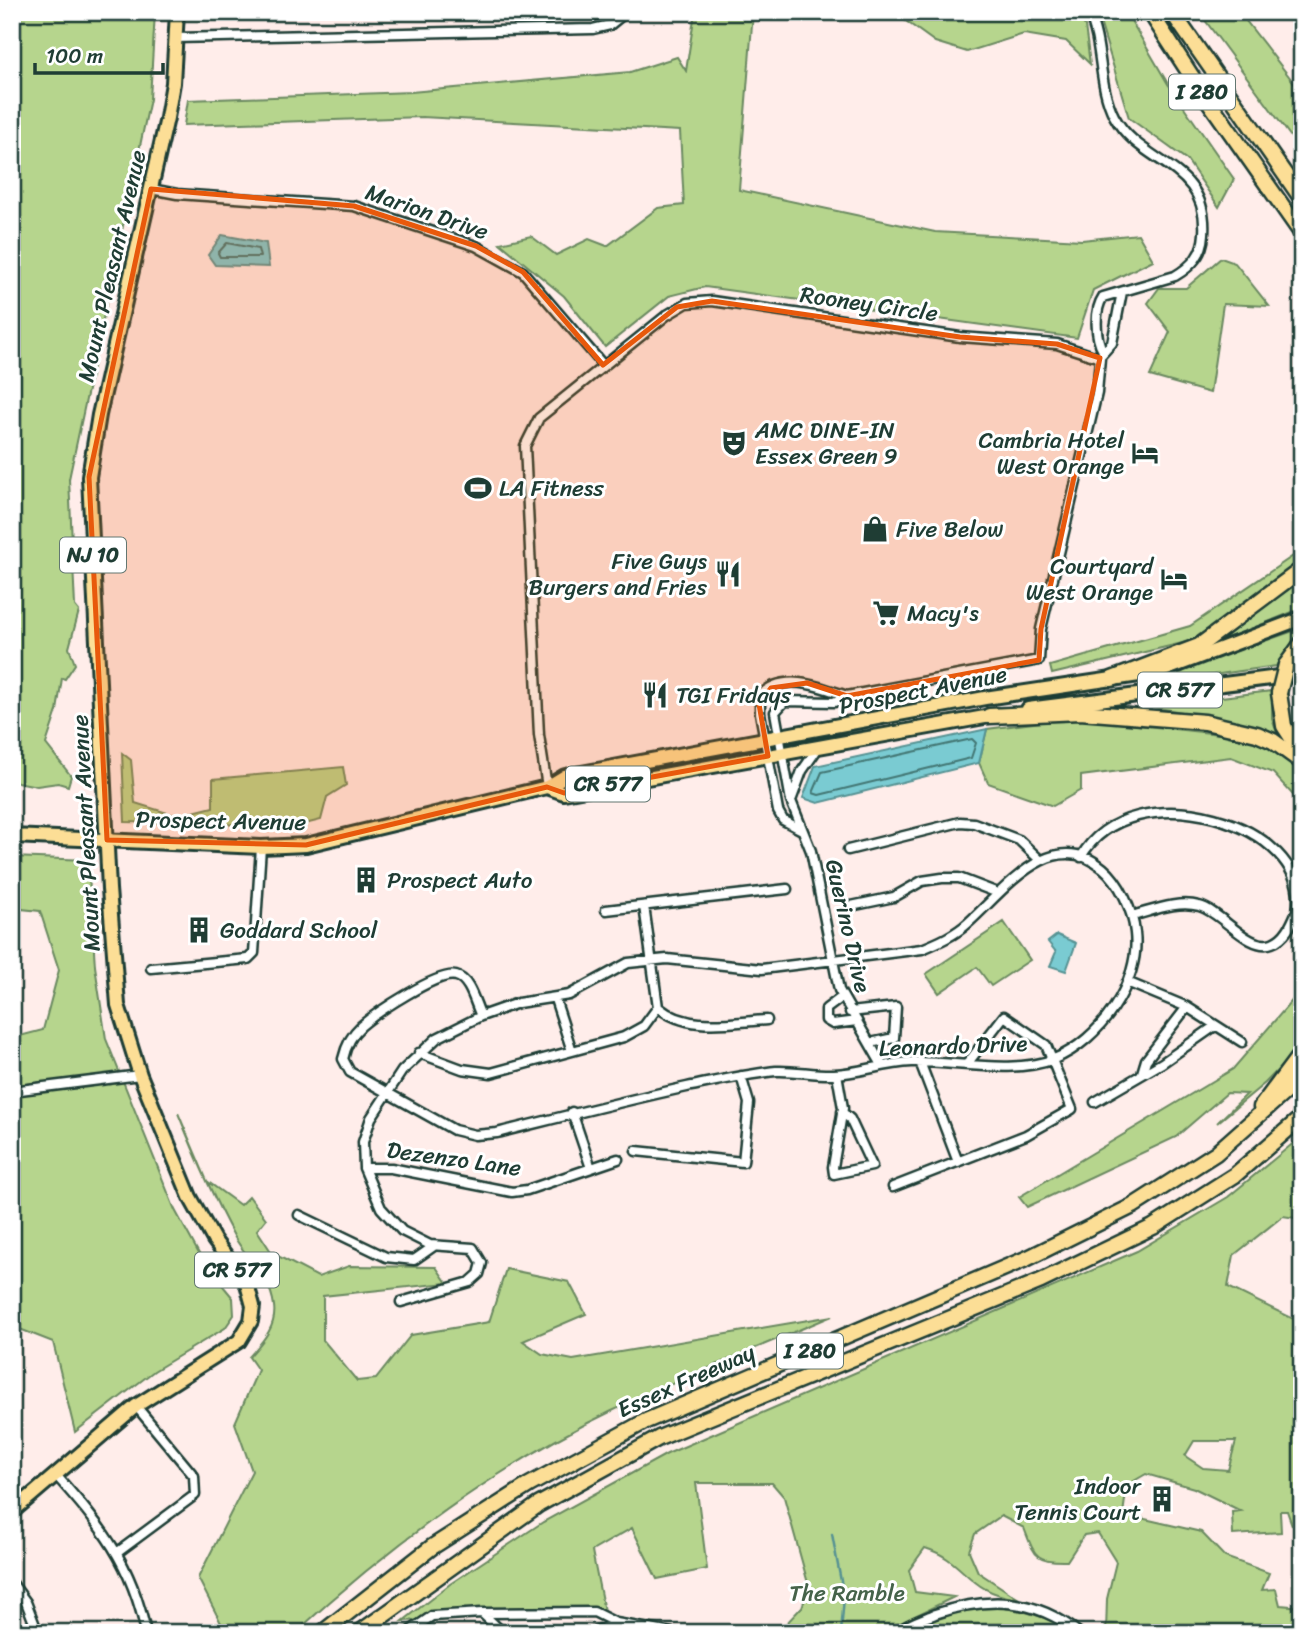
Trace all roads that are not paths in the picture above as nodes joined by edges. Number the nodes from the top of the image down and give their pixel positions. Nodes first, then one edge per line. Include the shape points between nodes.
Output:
1 (177, 12) edge
2 (625, 12) edge
3 (1088, 12) edge
4 (1150, 12) edge
5 (1172, 12) edge
6 (176, 38) junction
7 (151, 189) junction
8 (1302, 199) edge
9 (1302, 234) edge
10 (1122, 292) junction
11 (1102, 355) junction
12 (603, 365) junction
13 (1302, 569) edge
14 (1302, 618) edge
15 (1302, 643) edge
16 (1302, 674) edge
17 (1112, 679) junction
18 (847, 696) junction
19 (989, 716) junction
20 (778, 737) junction
21 (765, 739) junction
22 (818, 748) junction
23 (1302, 754) edge
24 (774, 755) junction
25 (1302, 762) edge
26 (547, 787) junction
27 (791, 801) junction
28 (801, 830) junction
29 (12, 836) edge
30 (107, 840) junction
31 (261, 846) junction
32 (848, 850) dead end
33 (1081, 857) junction
34 (1040, 860) junction
35 (787, 889) dead end
36 (998, 893) junction
37 (644, 906) junction
38 (851, 906) dead end
39 (606, 910) dead end
40 (1132, 916) junction
41 (651, 959) junction
42 (832, 960) junction
43 (151, 968) dead end
44 (1127, 982) junction
45 (842, 997) junction
46 (555, 999) junction
47 (658, 1007) junction
48 (1187, 1007) junction
49 (850, 1012) junction
50 (481, 1016) junction
51 (767, 1020) dead end
52 (857, 1021) junction
53 (1215, 1026) junction
54 (1242, 1042) dead end
55 (870, 1043) junction
56 (572, 1051) junction
57 (1302, 1052) edge
58 (419, 1053) junction
59 (1052, 1060) junction
60 (920, 1062) junction
61 (967, 1064) junction
62 (882, 1065) junction
63 (1142, 1073) junction
64 (837, 1074) junction
65 (139, 1075) junction
66 (741, 1076) junction
67 (1302, 1077) edge
68 (12, 1091) edge
69 (386, 1094) junction
70 (1095, 1102) dead end
71 (572, 1112) junction
72 (842, 1112) junction
73 (1302, 1116) edge
74 (1245, 1127) junction
75 (636, 1150) dead end
76 (618, 1159) dead end
77 (958, 1162) junction
78 (364, 1168) junction
79 (591, 1168) junction
80 (893, 1187) dead end
81 (299, 1215) dead end
82 (434, 1246) junction
83 (401, 1302) dead end
84 (136, 1406) junction
85 (55, 1474) junction
86 (12, 1512) edge
87 (118, 1552) junction
88 (12, 1583) edge
89 (482, 1614) junction
90 (616, 1623) junction
91 (37, 1633) edge
92 (146, 1633) edge
93 (322, 1633) edge
94 (359, 1633) edge
95 (407, 1633) edge
96 (502, 1633) edge
97 (591, 1633) edge
98 (672, 1633) edge
99 (896, 1633) edge
100 (1079, 1633) edge

1 - 6 main road, Mount Pleasant Avenue / NJ 10
2 - 6 street via 610,25 593,29
3 - 10 street via 1097,37 1104,93 1123,131 1190,182 1204,216 1203,244 1194,262 1175,276
4 - 9 highway, I 280
5 - 8 highway, I 280
6 - 7 main road, Mount Pleasant Avenue / NJ 10 via 173,83
7 - 12 street, Marion Drive via 354,206 475,246 523,272
7 - 30 main road, Mount Pleasant Avenue / NJ 10 via 89,477
10 - 11 street via 1112,344
10 - 11 street via 1098,303 1097,342
11 - 12 street, Rooney Circle via 1057,344 960,337 712,301 677,307
11 - 18 street via 1041,629 1039,660
12 - 26 street, Rooney Circle via 539,418 525,446 539,734
13 - 17 highway via 1199,646
14 - 17 main road, Prospect Avenue / CR 577 via 1159,672
15 - 23 highway, bridge via 1286,665 1279,693 1284,726
16 - 19 main road, Prospect Avenue / CR 577
17 - 20 main road, Prospect Avenue / CR 577
18 - 20 street via 834,702 793,700 780,704 774,718
18 - 21 street via 807,683 766,690 759,704
19 - 22 main road, Prospect Avenue / CR 577
19 - 25 highway via 1080,712 1205,722 1257,734
20 - 21 main road, Prospect Avenue / CR 577
20 - 24 street
21 - 24 street, Guerino Drive
21 - 26 main road, Prospect Avenue / CR 577 via 565,776
22 - 24 main road, Prospect Avenue / CR 577
22 - 27 street via 802,771
24 - 26 main road, Prospect Avenue / CR 577 via 564,793
24 - 27 street, Guerino Drive
24 - 28 street, Guerino Drive via 778,811 783,820
26 - 31 main road, Prospect Avenue / CR 577 via 337,839
27 - 28 street, Guerino Drive
28 - 42 street, Guerino Drive via 817,876
29 - 30 main road, Prospect Avenue
30 - 31 main road, Prospect Avenue / CR 577
30 - 65 main road, Mount Pleasant Avenue / CR 577 via 118,1005
31 - 43 street via 254,953 248,959
32 - 34 street via 967,822 1019,840
33 - 34 street via 1051,854
33 - 40 street, Leonardo Drive via 1105,870
33 - 40 street via 1099,832 1123,820 1169,812 1212,815 1265,836 1288,859 1302,889 1292,923 1283,937 1268,945 1256,943 1197,905 1169,906
34 - 36 street
35 - 37 street
36 - 38 street via 959,878 942,878 922,881 894,897
36 - 42 street via 966,925 922,949
37 - 39 street
37 - 41 street
40 - 44 street, Leonardo Drive via 1136,949
41 - 42 street via 762,969
41 - 46 street via 616,968
41 - 47 street
42 - 45 street, Guerino Drive
44 - 48 street
44 - 59 street, Leonardo Drive via 1102,1023
45 - 49 street, Guerino Drive
45 - 52 street via 826,1009 826,1020 833,1024
46 - 50 street via 518,1003
46 - 56 street
47 - 51 street via 695,1024
47 - 56 street via 636,1032
48 - 53 street
48 - 63 street via 1146,1060
49 - 52 street, Guerino Drive
49 - 55 street via 896,1007 894,1038
50 - 58 street via 437,1038
50 - 69 street, Leonardo Drive via 465,981 443,975 360,1027 346,1045 343,1059 350,1072
52 - 55 street, Guerino Drive
53 - 54 street
53 - 63 street
55 - 62 street, Guerino Drive
56 - 58 street via 491,1073 462,1069
57 - 74 highway
58 - 69 street
59 - 61 street, Leonardo Drive via 1027,1065
59 - 61 street via 1046,1045 1004,1016
59 - 77 street via 1072,1109 1026,1135
60 - 61 street, Leonardo Drive
60 - 62 street, Leonardo Drive
60 - 77 street
62 - 64 street, Leonardo Drive
63 - 70 street
64 - 66 street, Leonardo Drive via 788,1071
64 - 72 street
65 - 68 street
65 - 84 main road, Mount Pleasant Avenue / CR 577 via 190,1197 247,1284 253,1306 251,1321 239,1341
66 - 71 street, Leonardo Drive
66 - 75 street via 749,1103 743,1162
67 - 74 highway, Essex Freeway / I 280
69 - 71 street, Leonardo Drive via 454,1130 475,1135
69 - 78 street via 365,1130
71 - 79 street
72 - 72 street via 832,1167 834,1174 872,1166 850,1119
73 - 94 highway, Essex Freeway / I 280 via 1235,1175 1153,1227 1041,1281 659,1438 537,1505
74 - 93 highway, Essex Freeway / I 280 via 1216,1153 1133,1206 1028,1258 646,1421 528,1485 432,1547
76 - 79 street, Dezenzo Lane
77 - 80 street
78 - 79 street, Dezenzo Lane via 391,1168 512,1192
78 - 82 street via 381,1208 416,1239
81 - 82 street via 386,1257 414,1260
82 - 83 street via 473,1248 481,1258 479,1274 470,1282
84 - 85 main road, Mount Pleasant Avenue / CR 577
84 - 87 street via 194,1476 195,1495
85 - 86 main road, Mount Pleasant Avenue / CR 577
85 - 87 street
87 - 92 street via 135,1588
88 - 91 street via 26,1602
89 - 90 street via 594,1612
89 - 95 street via 432,1616
89 - 96 street
90 - 97 street
90 - 98 street
99 - 100 street via 929,1616 984,1601 1008,1602 1058,1616

